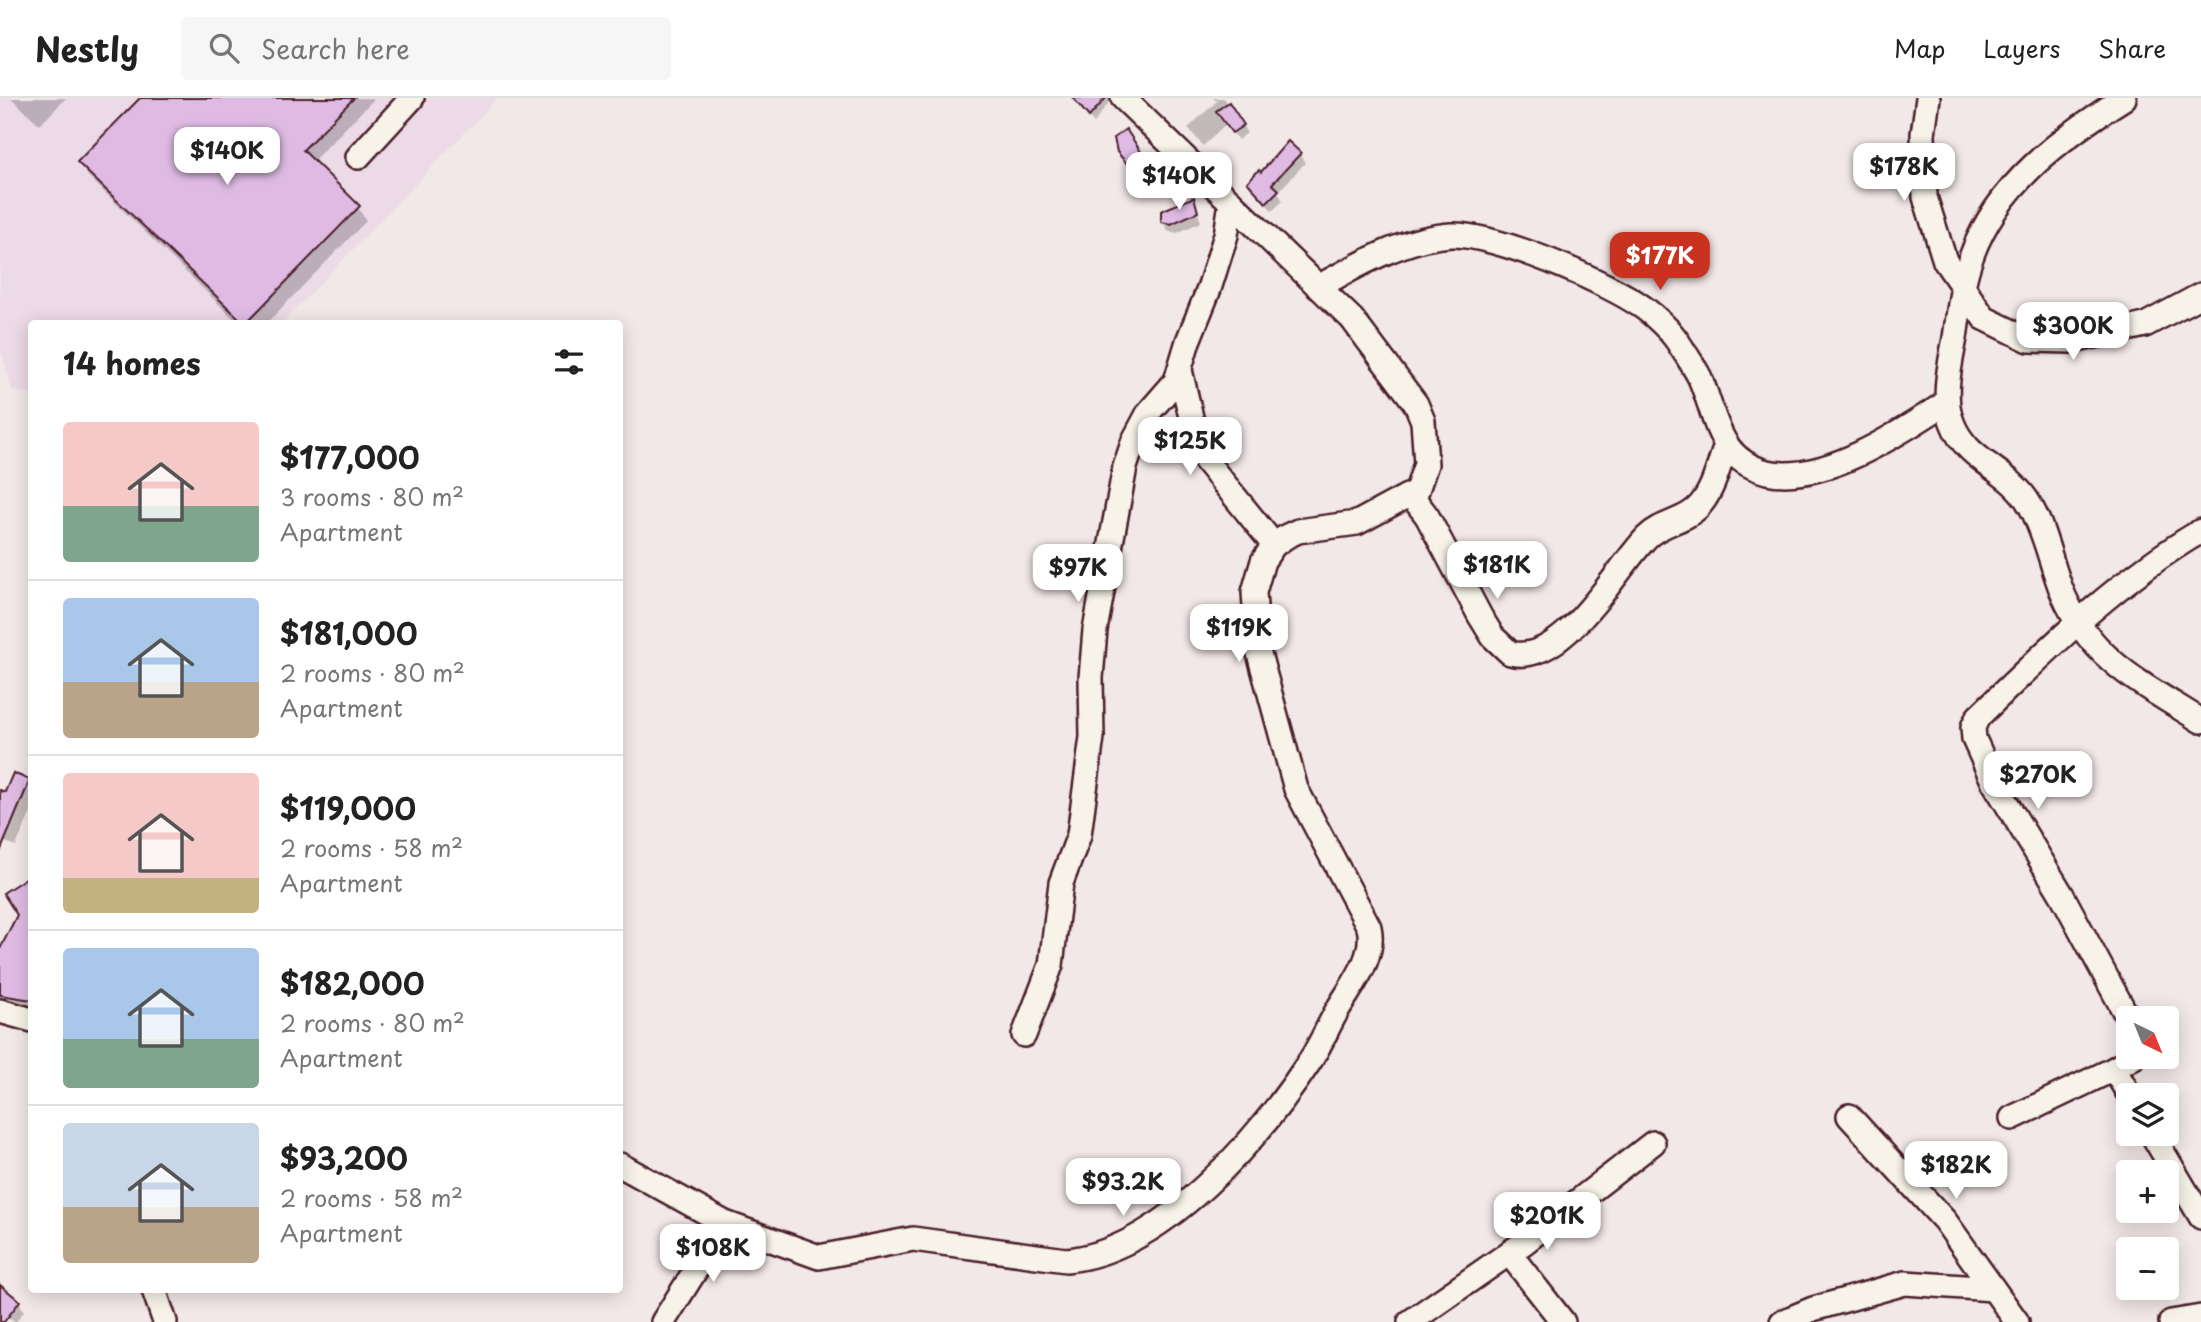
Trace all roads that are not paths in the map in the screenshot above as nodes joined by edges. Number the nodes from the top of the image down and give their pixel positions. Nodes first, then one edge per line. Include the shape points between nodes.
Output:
1 (412, 98) edge
2 (1123, 98) edge
3 (1928, 98) edge
4 (2124, 98) edge
5 (358, 157) dead end
6 (1231, 202) junction
7 (1318, 287) junction
8 (1964, 289) junction
9 (2201, 295) edge
10 (1180, 370) junction
11 (1947, 402) junction
12 (1726, 445) junction
13 (1414, 499) junction
14 (2201, 531) edge
15 (1274, 545) junction
16 (2076, 621) junction
17 (2201, 721) edge
18 (2121, 1006) edge
19 (0, 1011) edge
20 (28, 1019) edge
21 (1024, 1035) dead end
22 (2116, 1067) edge
23 (1849, 1116) dead end
24 (2012, 1118) dead end
25 (1653, 1143) dead end
26 (2159, 1146) edge
27 (623, 1167) edge
28 (2201, 1217) edge
29 (725, 1223) junction
30 (1509, 1253) junction
31 (1993, 1289) junction
32 (154, 1293) edge
33 (1427, 1315) edge
34 (2201, 1317) edge
35 (165, 1322) edge
36 (663, 1322) edge
37 (1410, 1322) edge
38 (1563, 1322) edge
39 (1782, 1322) edge
40 (2017, 1322) edge
41 (2171, 1322) edge

1 - 5 street
2 - 6 street
3 - 8 street via 1923,134 1925,197 1945,261
4 - 8 street via 2082,124 2013,187 1988,220 1971,256
6 - 7 street
6 - 10 street via 1226,235
7 - 12 street via 1363,262 1450,235 1514,249 1563,267 1645,308 1676,340 1699,377
7 - 13 street via 1352,319 1421,412 1426,464
8 - 9 street via 1984,318 2029,340 2072,341 2145,325
8 - 11 street
10 - 15 street via 1205,460
10 - 21 street via 1168,393 1149,412 1125,467 1095,630 1091,748 1079,835 1060,883 1051,965
11 - 12 street via 1898,434 1818,468 1768,472 1745,463
11 - 16 street via 1951,421 1969,453 2003,474 2026,498
12 - 13 street via 1701,505 1647,537 1581,618 1556,641 1534,653 1510,653 1493,637
13 - 15 street via 1401,497 1357,523 1298,531
14 - 16 street via 2164,553
15 - 29 street via 1263,561 1254,592 1258,650 1296,789 1372,939 1312,1058 1284,1097 1206,1185 1167,1219 1117,1247 1085,1258 1066,1260 913,1239 819,1257
16 - 17 street via 2089,642 2130,676
16 - 18 street via 1978,716 1974,739 1993,781
19 - 20 street
22 - 24 street
23 - 31 street via 1945,1221
25 - 30 street
26 - 28 street
27 - 29 street
29 - 36 street
30 - 33 street
30 - 38 street
31 - 39 street via 1897,1285
31 - 40 street
32 - 35 street
33 - 37 street
34 - 41 street

